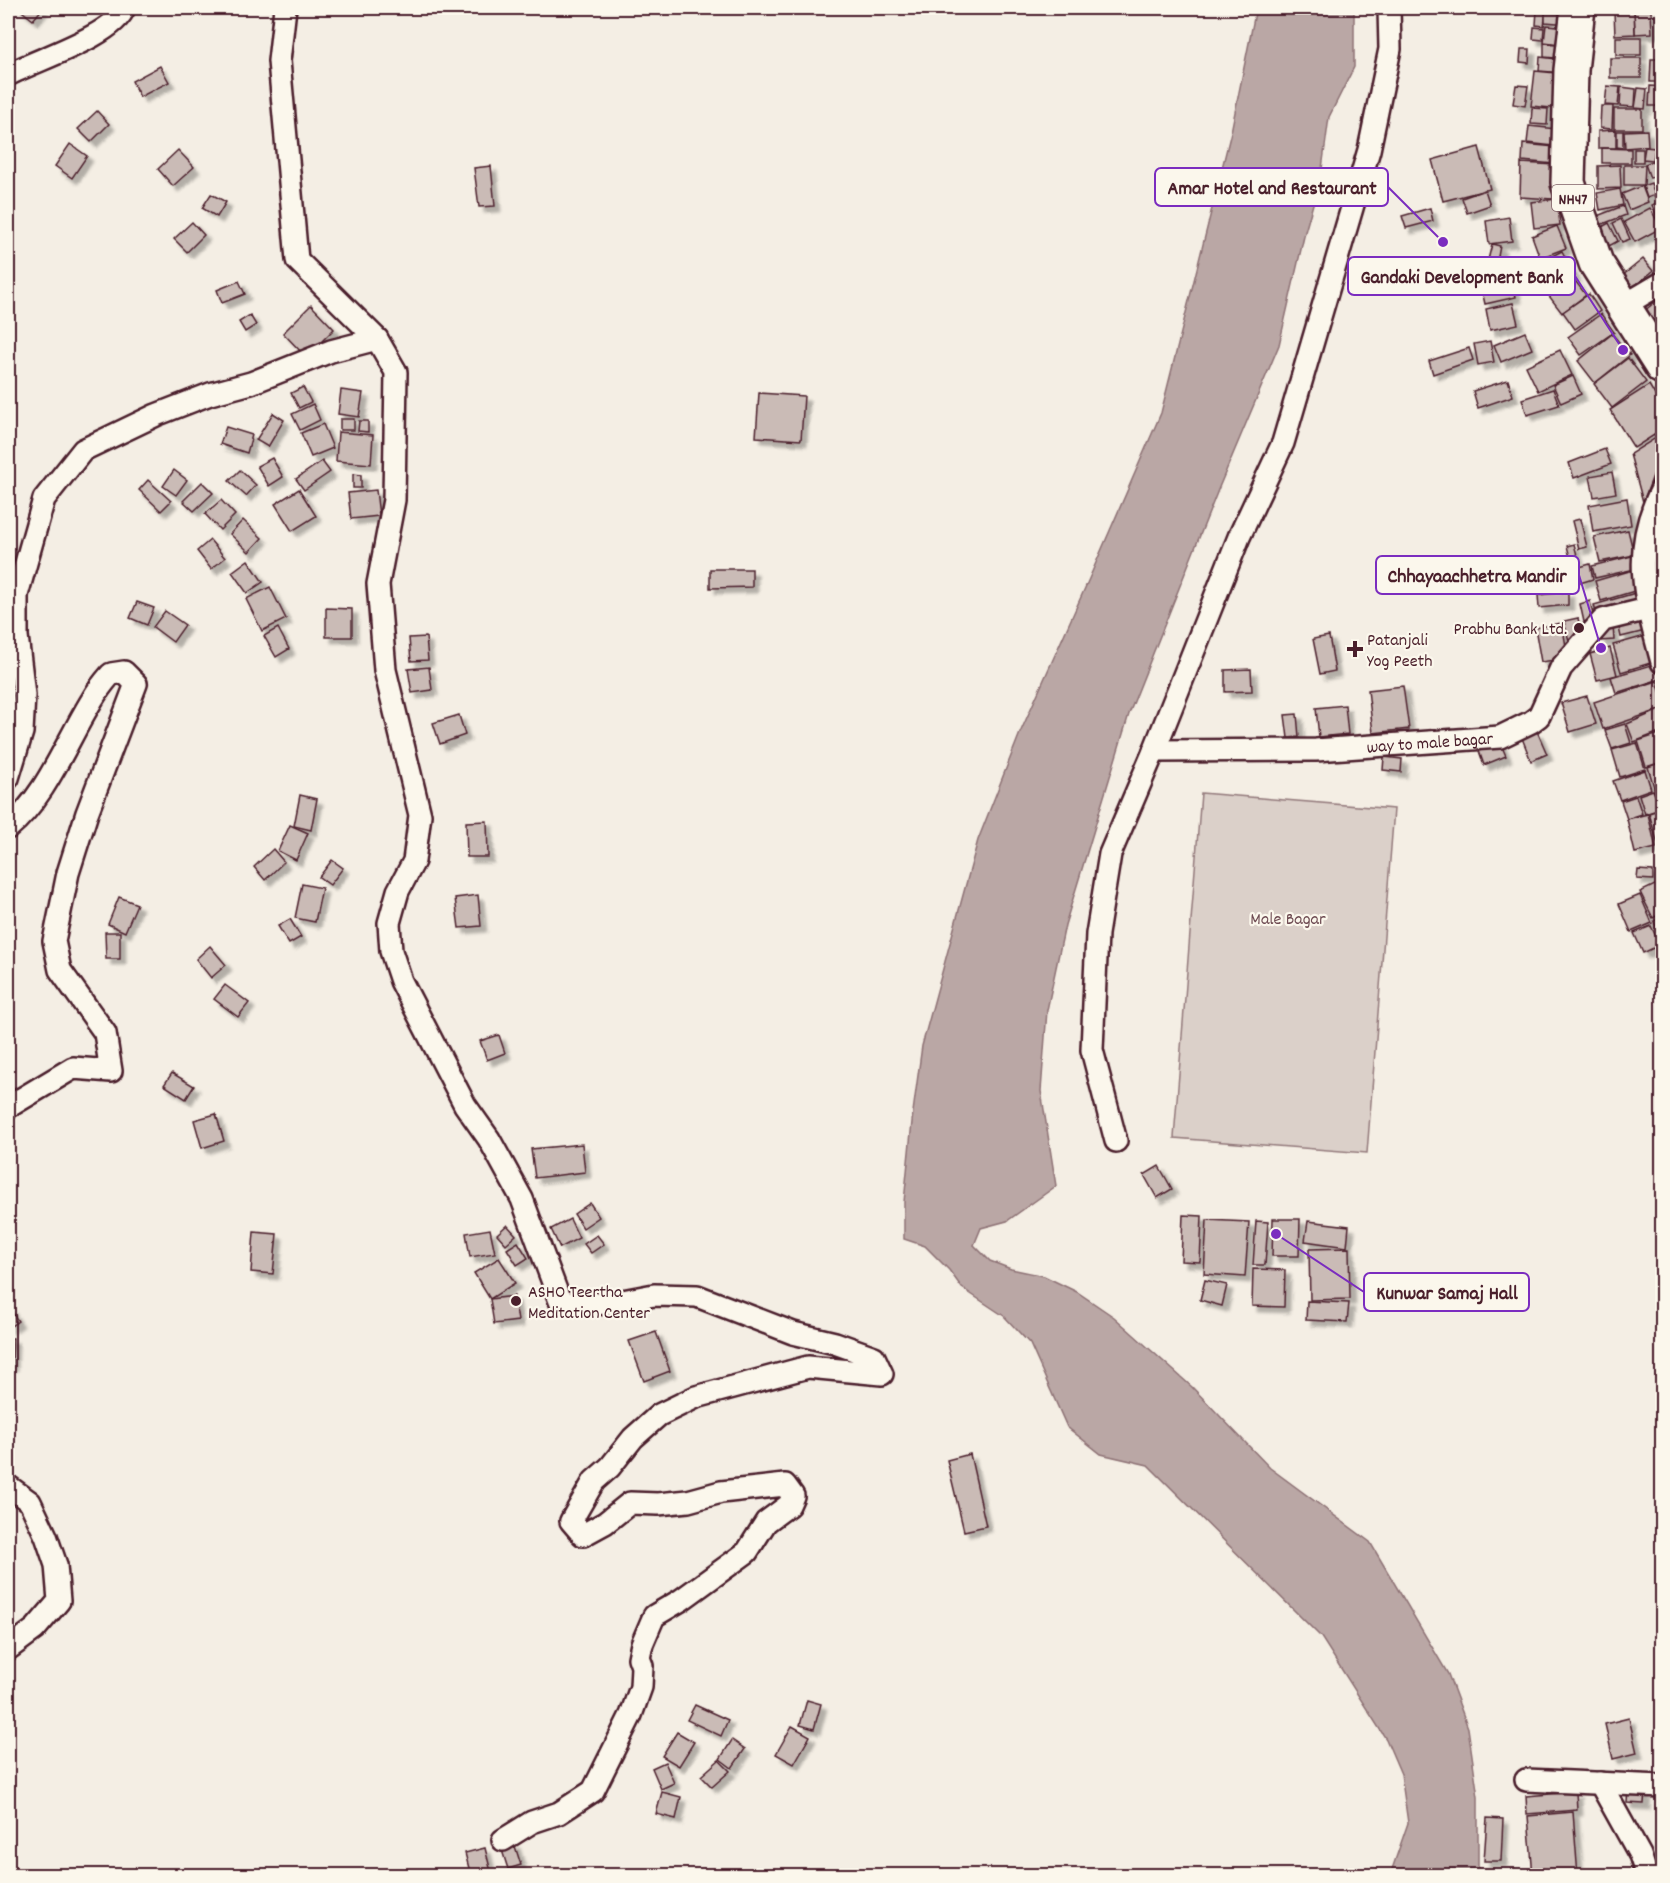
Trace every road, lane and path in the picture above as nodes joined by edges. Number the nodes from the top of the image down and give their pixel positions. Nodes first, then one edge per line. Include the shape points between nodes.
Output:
1 (124, 8) edge
2 (285, 8) edge
3 (1389, 8) edge
4 (1578, 8) edge
5 (8, 75) edge
6 (1662, 283) edge
7 (1623, 306) junction
8 (377, 339) junction
9 (1662, 367) edge
10 (1662, 489) edge
11 (1648, 609) junction
12 (1662, 662) edge
13 (1154, 751) junction
14 (8, 778) edge
15 (8, 828) edge
16 (8, 1107) edge
17 (1116, 1141) dead end
18 (8, 1486) edge
19 (8, 1649) edge
20 (1526, 1780) dead end
21 (1600, 1783) junction
22 (1662, 1786) edge
23 (503, 1840) dead end
24 (1647, 1875) edge

1 - 5 street via 98,34
2 - 8 street via 279,61 297,260
3 - 13 street via 1390,49 1369,150 1283,443 1239,537
4 - 7 highway, NH47 via 1571,70 1568,183 1596,263
6 - 7 street
7 - 9 highway, NH47
8 - 14 street via 210,394 83,450 44,499 17,595 24,695 22,732
8 - 23 street via 396,372 394,500 378,584 384,670 420,815 414,861 389,923 391,951 401,981 465,1105 522,1199 560,1301 581,1305 654,1295 697,1296 794,1333 874,1357 882,1374 808,1367 696,1397 659,1415 594,1481 571,1521 583,1535 630,1503 688,1501 721,1492 785,1485 793,1496 789,1505 766,1522 747,1552 654,1616 639,1658 641,1688 592,1791 559,1813 532,1822
10 - 11 street via 1650,518 1643,556
11 - 12 street
11 - 13 street, way to male bagar via 1603,620 1561,668 1539,716 1500,736 1316,750
13 - 17 street via 1110,854 1097,934 1092,1050
15 - 16 street via 23,816 111,674 124,672 136,684 87,813 68,873 54,941 60,970 105,1033 111,1071 73,1068
18 - 19 street via 30,1502 46,1536 56,1564 59,1601 36,1629
20 - 21 street
21 - 22 street
21 - 24 street

